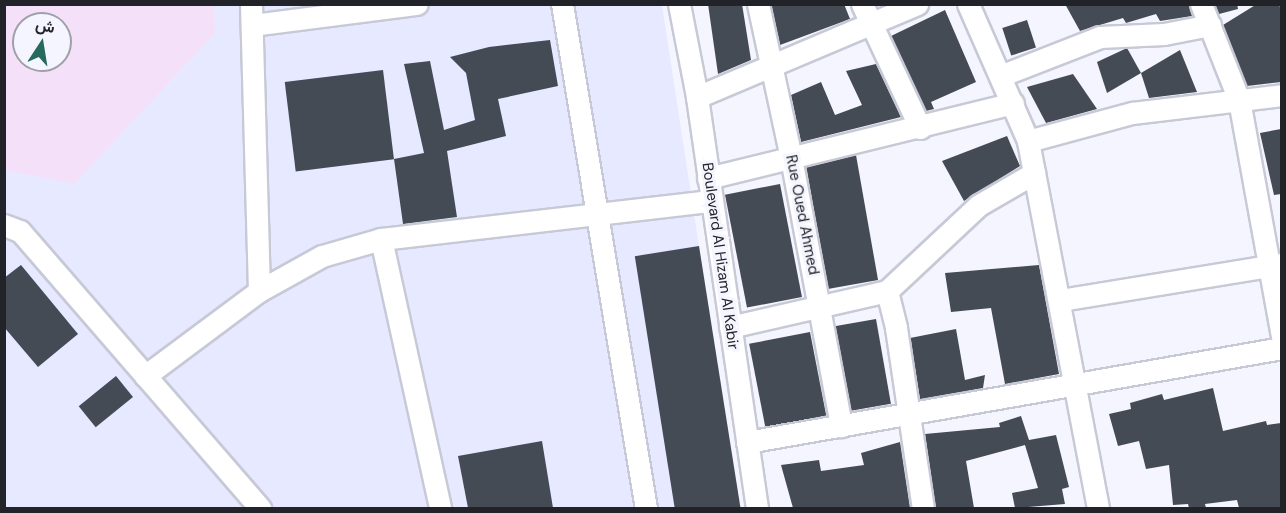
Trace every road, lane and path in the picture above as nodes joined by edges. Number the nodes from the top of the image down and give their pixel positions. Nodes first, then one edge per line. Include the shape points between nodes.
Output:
1 (417, 4) edge
2 (562, 4) edge
3 (679, 4) edge
4 (758, 4) edge
5 (862, 4) edge
6 (918, 4) edge
7 (968, 4) edge
8 (1201, 4) edge
9 (252, 15) edge
10 (871, 24) junction
11 (1210, 26) junction
12 (770, 67) junction
13 (1000, 76) junction
14 (1281, 95) edge
15 (698, 97) junction
16 (1239, 100) junction
17 (1013, 103) junction
18 (920, 128) junction
19 (1028, 141) junction
20 (791, 158) junction
21 (1034, 174) junction
22 (708, 178) junction
23 (711, 201) junction
24 (596, 214) junction
25 (4, 225) edge
26 (381, 239) junction
27 (1275, 265) edge
28 (259, 291) junction
29 (887, 291) junction
30 (1061, 300) junction
31 (819, 307) junction
32 (730, 327) junction
33 (1281, 337) edge
34 (1281, 348) edge
35 (145, 376) junction
36 (1074, 383) junction
37 (907, 414) junction
38 (841, 426) junction
39 (747, 442) junction
40 (260, 508) edge
41 (440, 508) edge
42 (646, 508) edge
43 (757, 508) edge
44 (923, 508) edge
45 (1098, 508) edge

1 - 9 street
2 - 24 street
3 - 15 street, Boulevard Al Hizam Al Kabir
4 - 12 street, Rue Oued Ahmed
5 - 10 street
6 - 10 street
7 - 13 street
8 - 11 street
9 - 28 street
10 - 12 street
10 - 18 street
11 - 13 street via 1164,34 1100,37
11 - 16 street
12 - 15 street
12 - 20 street, Rue Oued Ahmed
13 - 17 street
14 - 16 street
15 - 22 street, Boulevard Al Hizam Al Kabir
16 - 19 street via 1132,113
16 - 27 street
17 - 18 street
17 - 19 street
18 - 20 street
19 - 21 street
20 - 22 street
20 - 31 street, Rue Oued Ahmed
21 - 29 street via 979,205
21 - 30 street
22 - 23 street, Boulevard Al Hizam Al Kabir
23 - 24 street
23 - 32 street, Boulevard Al Hizam Al Kabir
24 - 26 street
24 - 42 street
25 - 35 street via 20,231
26 - 28 street via 322,256
26 - 41 street
27 - 30 street
27 - 33 street
28 - 35 street
29 - 31 street
29 - 37 street
30 - 36 street
31 - 32 street
31 - 38 street, Rue Oued Ahmed
32 - 39 street, Boulevard Al Hizam Al Kabir
34 - 36 street
35 - 40 street
36 - 37 street via 1035,394
36 - 45 street
37 - 38 street
37 - 44 street
38 - 39 street
39 - 43 street, Boulevard Al Hizam Al Kabir

